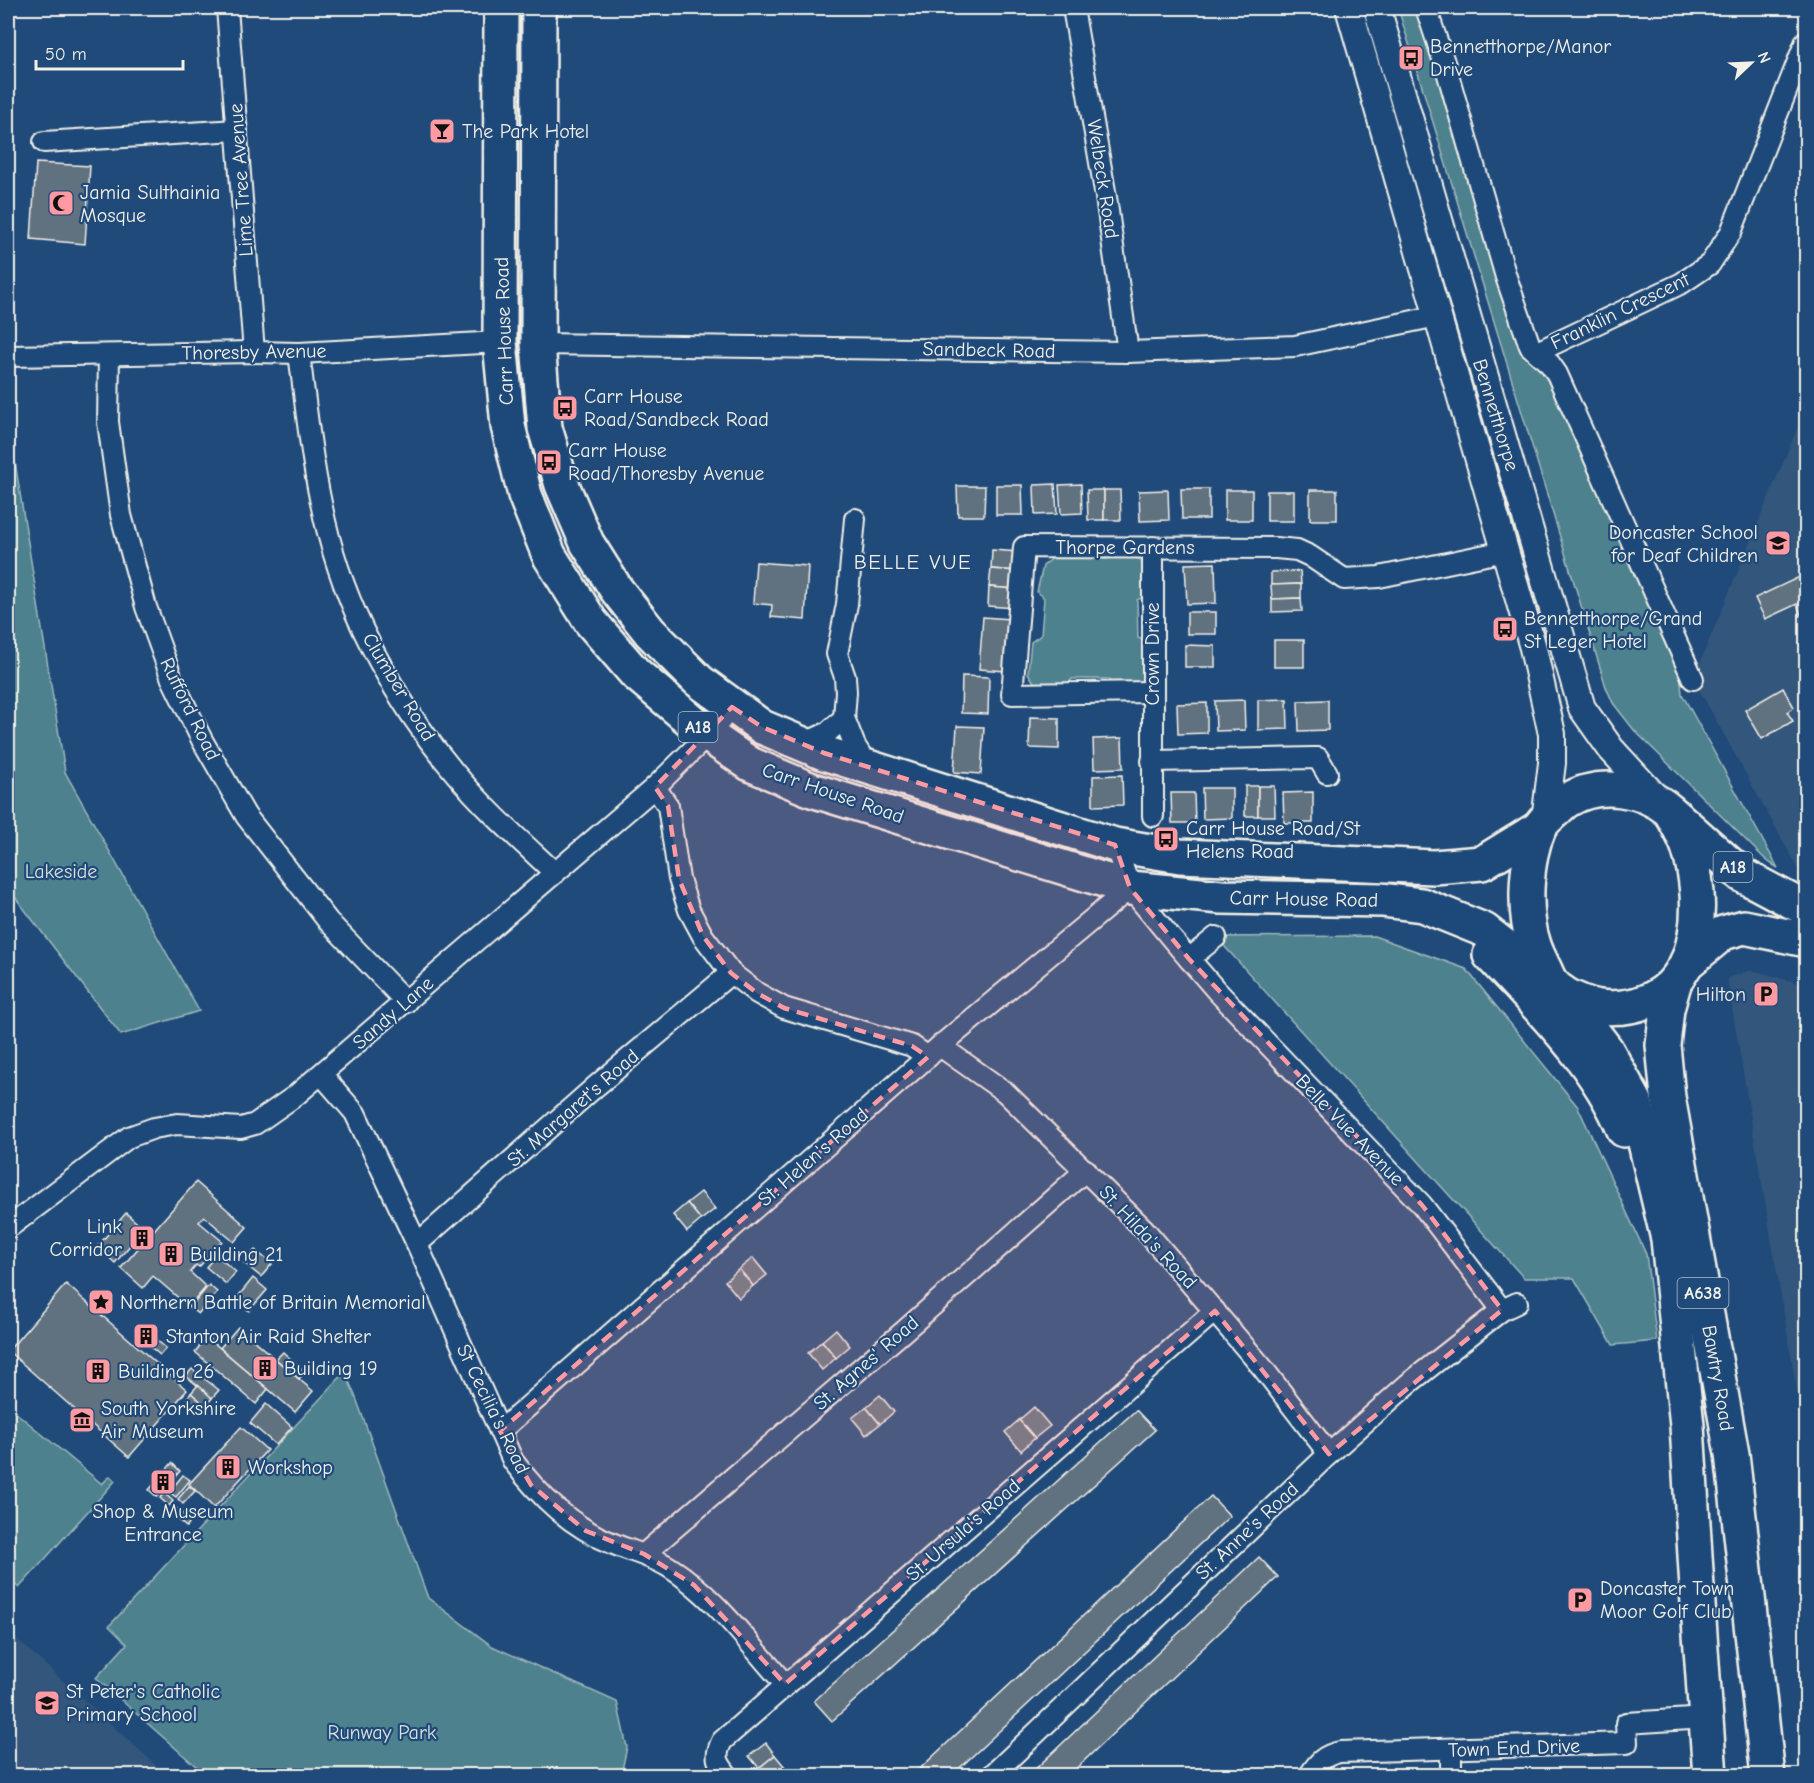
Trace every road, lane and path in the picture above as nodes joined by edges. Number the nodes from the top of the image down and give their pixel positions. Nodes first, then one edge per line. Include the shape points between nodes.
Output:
1 (227, 8) edge
2 (501, 8) edge
3 (539, 8) edge
4 (1073, 8) edge
5 (1349, 8) edge
6 (1377, 8) edge
7 (1426, 8) edge
8 (1806, 41) edge
9 (237, 130) junction
10 (44, 142) dead end
11 (1437, 316) junction
12 (500, 342) junction
13 (538, 344) junction
14 (254, 352) junction
15 (1128, 352) junction
16 (1537, 352) junction
17 (299, 353) junction
18 (109, 355) junction
19 (8, 356) edge
20 (855, 519) dead end
21 (1153, 547) junction
22 (1505, 551) junction
23 (1693, 679) dead end
24 (1152, 692) junction
25 (732, 707) junction
26 (844, 718) junction
27 (708, 735) junction
28 (803, 744) junction
29 (1152, 761) junction
30 (868, 766) junction
31 (1328, 773) dead end
32 (655, 787) junction
33 (1664, 806) junction
34 (1153, 816) dead end
35 (1542, 824) junction
36 (1115, 845) junction
37 (555, 873) junction
38 (1130, 888) junction
39 (1806, 909) edge
40 (1448, 914) junction
41 (1216, 938) dead end
42 (1806, 940) edge
43 (1189, 959) junction
44 (730, 973) junction
45 (1681, 973) junction
46 (1556, 987) junction
47 (406, 1002) junction
48 (934, 1051) junction
49 (322, 1075) junction
50 (1086, 1170) junction
51 (8, 1228) edge
52 (1668, 1239) junction
53 (417, 1244) junction
54 (1510, 1306) joint
55 (1215, 1311) junction
56 (500, 1431) junction
57 (1329, 1454) junction
58 (644, 1554) junction
59 (785, 1684) junction
60 (1706, 1718) junction
61 (1450, 1750) junction
62 (728, 1776) edge
63 (991, 1776) edge
64 (1309, 1776) edge
65 (1452, 1776) edge
66 (1710, 1776) edge
67 (1768, 1776) edge

1 - 9 street, Lime Tree Avenue
2 - 12 highway, Carr House Road / A18
3 - 13 highway, Carr House Road / A18
4 - 15 street, Welbeck Road
5 - 11 street, Bennetthorpe
6 - 33 street, Bennetthorpe via 1582,708 1611,749
7 - 16 street via 1506,277 1530,346
8 - 16 street, Franklin Crescent via 1731,232 1710,264 1682,283
9 - 10 street
9 - 14 street, Lime Tree Avenue
11 - 15 street, Sandbeck Road via 1295,346
11 - 22 street, Bennetthorpe
12 - 17 street, Thoresby Avenue
12 - 27 highway, Carr House Road / A18 via 508,426 525,495 549,555 591,622 635,672
13 - 15 street, Sandbeck Road
13 - 25 highway, Carr House Road / A18 via 545,428 562,485 587,543 650,632 699,681
14 - 17 street, Thoresby Avenue
14 - 18 street, Thoresby Avenue
16 - 23 street via 1557,374
17 - 37 street, Clumber Road via 313,467 329,538 346,592 375,654 454,772
18 - 19 street, Thoresby Avenue
18 - 47 street, Rufford Road via 108,422 122,515 146,606 172,679 246,816 328,921
20 - 26 street via 847,604 837,654 845,677
21 - 22 street, Thorpe Gardens via 1297,550 1344,579 1379,577
21 - 24 street, Crown Drive
21 - 24 street, Thorpe Gardens via 1024,547 1012,694
22 - 35 street, Bennetthorpe via 1552,734 1552,763
24 - 29 street, Crown Drive
25 - 27 street, Sandy Lane
25 - 28 highway, Carr House Road / A18 via 762,727
26 - 28 street via 827,733
26 - 30 street
27 - 32 street, Sandy Lane
27 - 38 highway, Carr House Road / A18 via 750,764 812,790
28 - 30 highway, Carr House Road / A18
29 - 31 street via 1318,758
29 - 34 street, Crown Drive
30 - 36 highway, Carr House Road / A18
32 - 37 street, Sandy Lane
32 - 44 street, St. Hilda's Road via 668,806 679,879 689,910
33 - 35 highway via 1619,789 1592,790 1567,800
33 - 39 highway, A18 via 1742,875
33 - 45 highway via 1688,847 1697,890 1697,930
35 - 36 highway, Carr House Road / A18 via 1482,863 1434,867 1180,856
35 - 46 highway via 1529,866 1527,906 1534,945
36 - 38 street
37 - 47 street, Sandy Lane
38 - 40 highway, Carr House Road / A18 via 1221,897 1382,900 1422,905
38 - 43 street, Belle Vue Avenue
38 - 48 street, St. Helen's Road
40 - 46 highway, Carr House Road / A18 via 1484,930
40 - 52 highway, Bawtry Road via 1560,1030 1614,1106
41 - 43 street
42 - 45 highway via 1744,927 1723,933
43 - 54 street, Belle Vue Avenue via 1422,1205
44 - 48 street, St. Hilda's Road via 784,1008
44 - 53 street, St. Margaret's Road
45 - 46 highway via 1656,998 1635,1005 1600,1008
45 - 67 highway, Bawtry Road / A638 via 1667,1009 1663,1045 1668,1097 1732,1454
46 - 52 highway, Bawtry Road / A638 via 1606,1049 1635,1101
47 - 49 street, Sandy Lane
48 - 50 street, St. Hilda's Road via 1005,1092
48 - 56 street, St. Helen's Road
49 - 51 street, Sandy Lane via 255,1124 241,1128 177,1124 129,1137
49 - 53 street, St Cecilia's Road via 355,1113
50 - 55 street, St. Hilda's Road
50 - 58 street, St. Agnes' Road
52 - 60 highway, Bawtry Road / A638 via 1686,1414
53 - 56 street, St Cecilia's Road
54 - 57 street, St. Anne's Road via 1408,1384
55 - 57 street, St. Hilda's Road
55 - 59 street, St. Ursula's Road
56 - 58 street, St Cecilia's Road via 513,1461 554,1509 586,1531
57 - 63 street, St. Anne's Road
58 - 59 street, St Cecilia's Road via 693,1586
59 - 62 street, St. Ursula's Road via 722,1741 716,1752 718,1764
60 - 61 street, Town End Drive via 1626,1723 1628,1743
60 - 66 highway, Bawtry Road / A638
61 - 64 street, Town End Drive via 1340,1752 1319,1761
61 - 65 street

